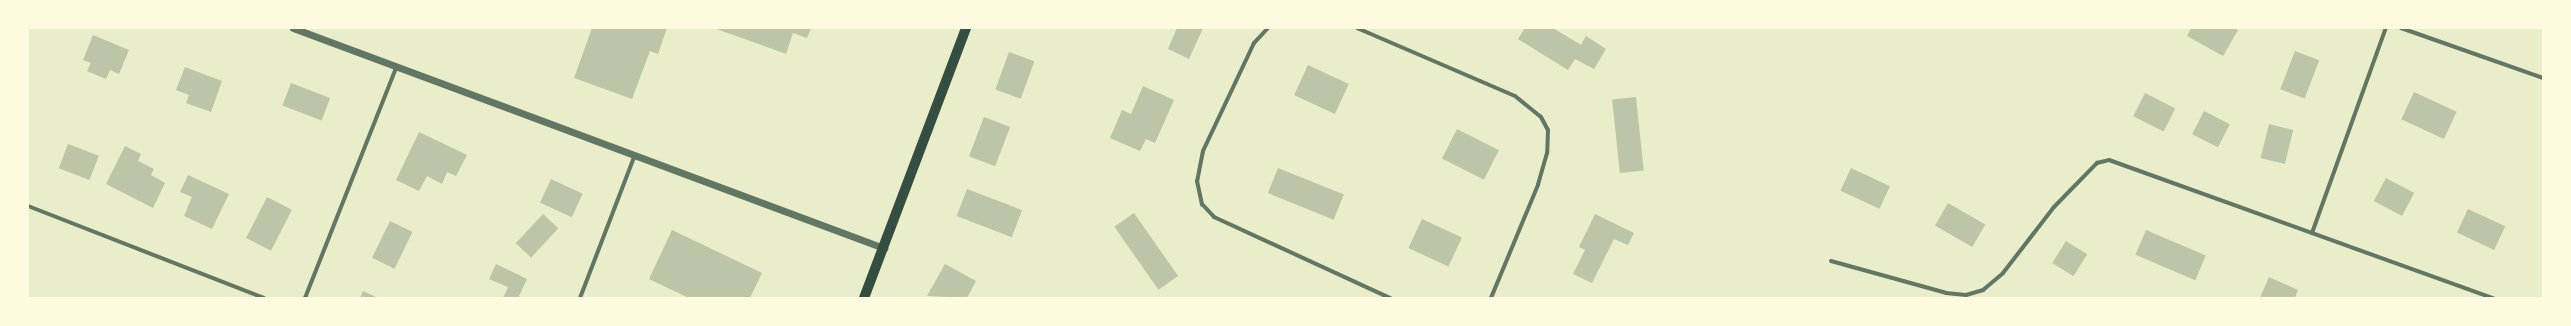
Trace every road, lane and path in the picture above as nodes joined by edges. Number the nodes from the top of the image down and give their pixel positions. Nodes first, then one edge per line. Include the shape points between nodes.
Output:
1 (293, 28) edge
2 (966, 28) edge
3 (1268, 28) edge
4 (1357, 28) edge
5 (2386, 28) edge
6 (2401, 28) edge
7 (396, 68) junction
8 (2543, 78) edge
9 (634, 157) junction
10 (28, 206) edge
11 (2312, 233) junction
12 (884, 248) junction
13 (1831, 261) dead end
14 (264, 298) edge
15 (305, 298) edge
16 (580, 298) edge
17 (864, 298) edge
18 (1390, 298) edge
19 (1491, 298) edge
20 (2493, 298) edge

1 - 7 street
2 - 12 main road
3 - 18 street via 1254,43 1203,151 1196,181 1202,204 1214,217
4 - 19 street via 1515,96 1544,124 1547,153 1538,185
5 - 11 street
6 - 8 street
7 - 9 street
7 - 15 street
9 - 12 street
9 - 16 street
10 - 14 street
11 - 13 street via 2109,160 2091,169 2054,207 2003,272 1983,290 1966,295 1946,293
11 - 20 street
12 - 17 main road

